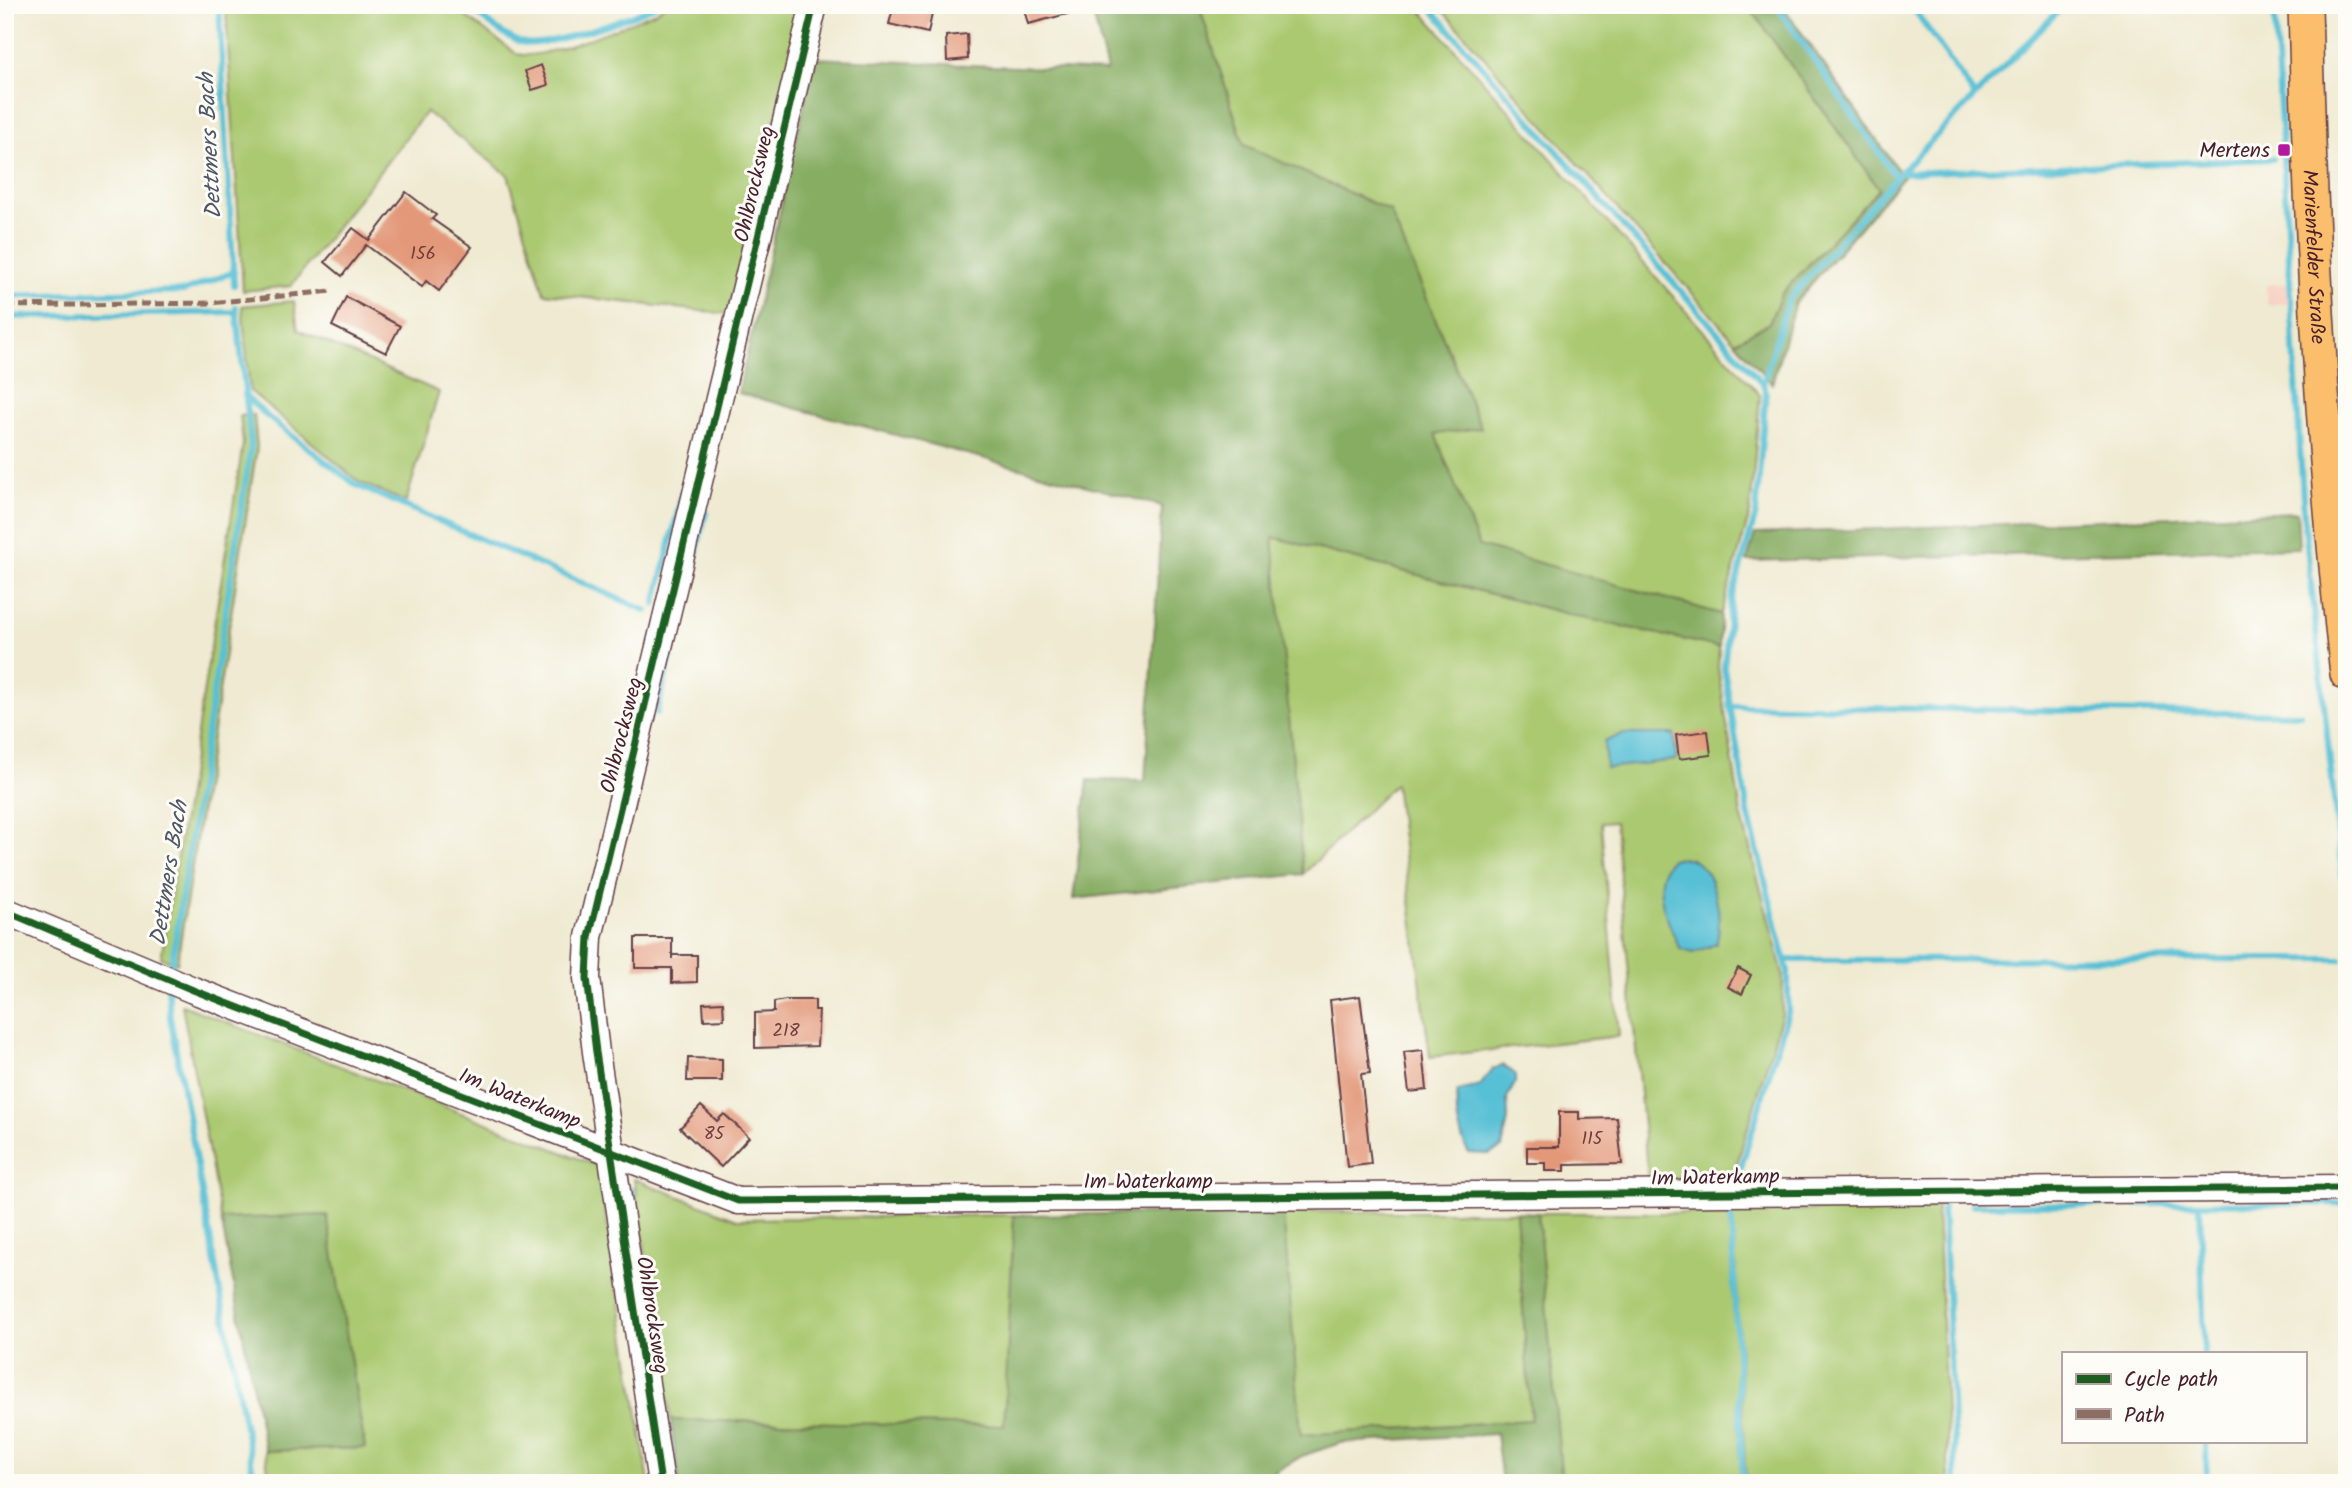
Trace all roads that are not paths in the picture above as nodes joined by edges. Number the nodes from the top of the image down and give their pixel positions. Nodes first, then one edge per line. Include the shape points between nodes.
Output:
1 (814, 5) edge
2 (2305, 5) edge
3 (2347, 674) edge
4 (5, 911) edge
5 (611, 1153) junction
6 (2347, 1188) edge
7 (661, 1483) edge

1 - 5 street, Ohlbrocksweg via 589,937 587,978
2 - 3 main road, Marienfelder Straße via 2321,396
4 - 5 street, Im Waterkamp
5 - 6 street, Im Waterkamp via 738,1201
5 - 7 street, Ohlbrocksweg

